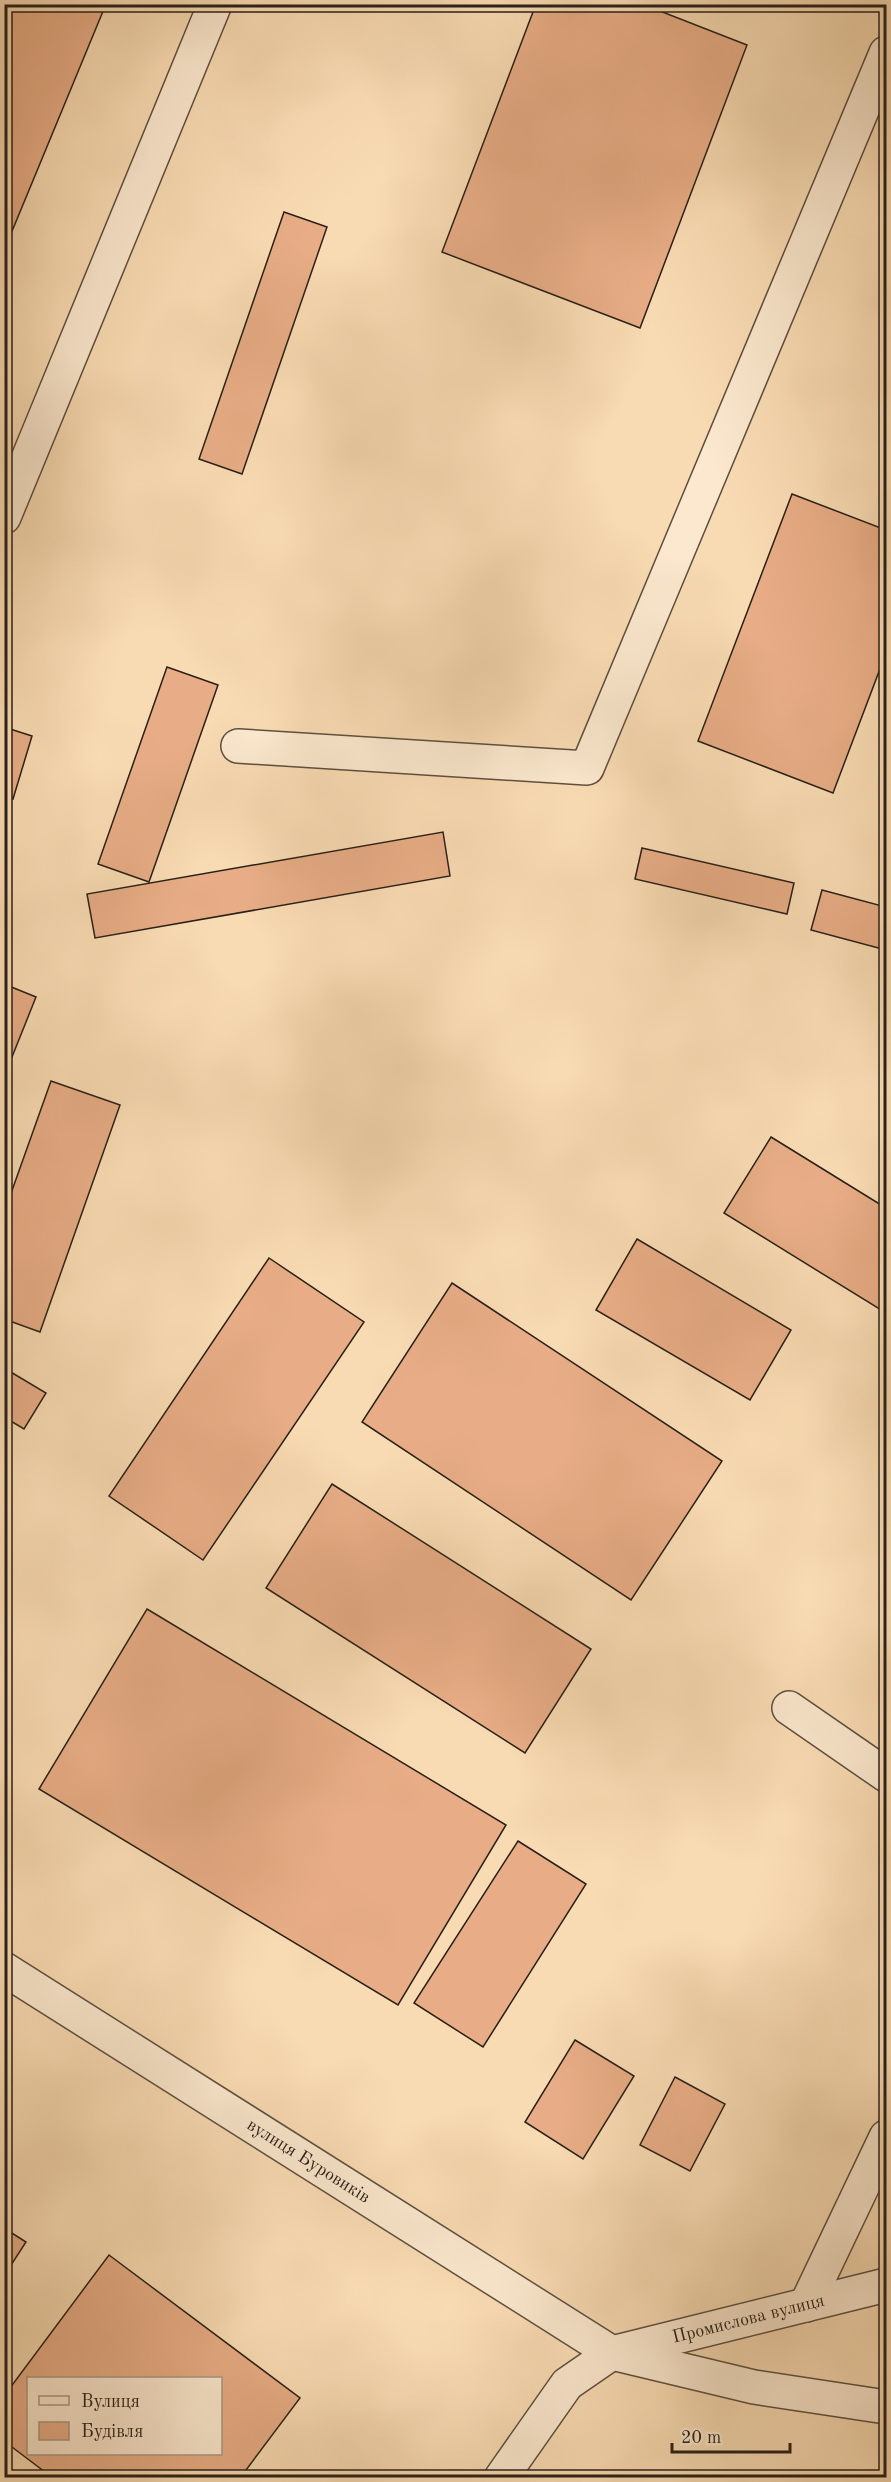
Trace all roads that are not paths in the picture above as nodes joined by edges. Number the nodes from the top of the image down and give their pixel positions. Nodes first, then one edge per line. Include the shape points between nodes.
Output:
1 (215, 4) edge
2 (886, 53) edge
3 (4, 517) edge
4 (238, 746) dead end
5 (789, 1708) dead end
6 (886, 1775) edge
7 (4, 1969) edge
8 (886, 2137) edge
9 (886, 2285) edge
10 (806, 2305) junction
11 (612, 2353) junction
12 (886, 2407) edge
13 (501, 2478) edge

1 - 3 street
2 - 4 street via 587,768
5 - 6 street
7 - 11 street, вулиця Буровиків
8 - 10 street
9 - 10 street, Промислова вулиця
10 - 11 street, Промислова вулиця
11 - 12 street, вулиця Буровиків via 754,2387
11 - 13 street via 567,2384

